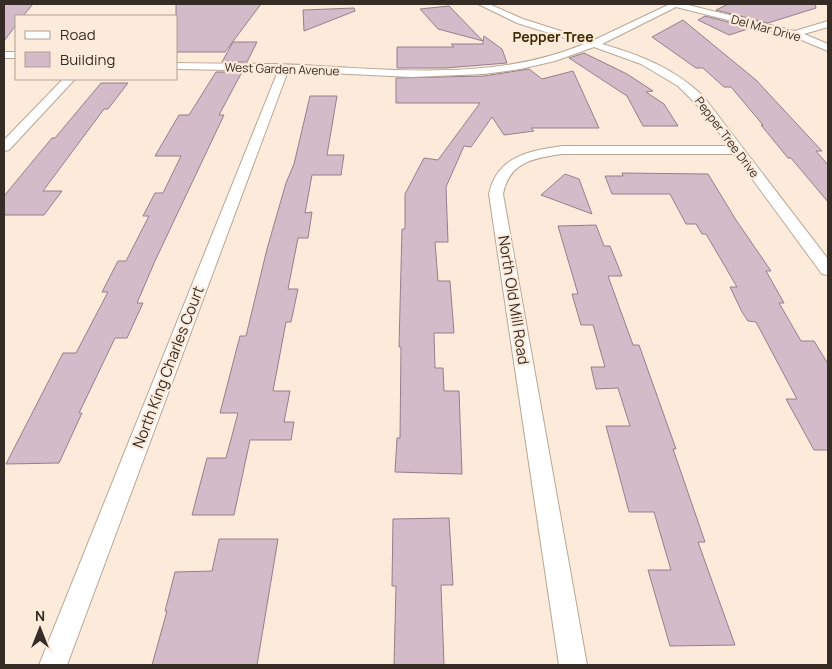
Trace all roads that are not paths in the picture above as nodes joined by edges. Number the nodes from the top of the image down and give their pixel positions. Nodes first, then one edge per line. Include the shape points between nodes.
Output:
1 (482, 4) edge
2 (675, 4) edge
3 (828, 24) edge
4 (795, 34) junction
5 (592, 43) junction
6 (828, 48) edge
7 (178, 66) edge
8 (284, 68) junction
9 (388, 73) joint
10 (68, 80) edge
11 (4, 147) edge
12 (738, 150) junction
13 (828, 270) edge
14 (52, 665) edge
15 (573, 665) edge

1 - 5 street, Pepper Tree Drive via 520,21
2 - 4 street, Del Mar Drive
2 - 5 street
3 - 4 street
4 - 6 street, Del Mar Drive
5 - 9 street via 557,58 507,68 454,73
5 - 12 street, Pepper Tree Drive via 652,65 682,83 699,98
7 - 8 street, West Garden Avenue
8 - 9 street, West Garden Avenue
8 - 14 street, North King Charles Court
10 - 11 street
12 - 13 street, Pepper Tree Drive
12 - 15 street, North Old Mill Road via 547,152 520,160 506,170 497,186

